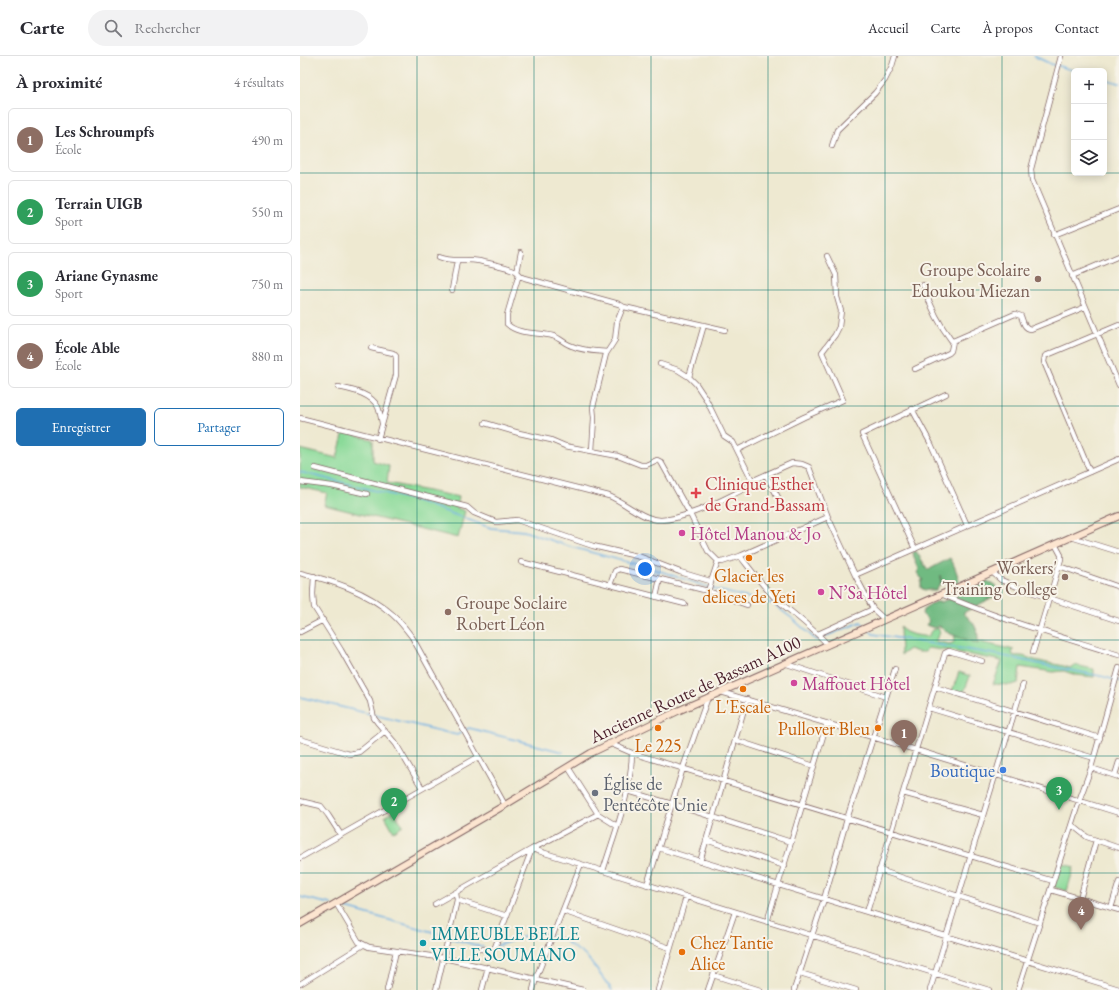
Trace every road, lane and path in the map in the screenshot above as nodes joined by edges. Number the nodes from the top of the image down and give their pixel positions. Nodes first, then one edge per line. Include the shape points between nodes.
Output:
1 (895, 56) edge
2 (1061, 56) edge
3 (832, 146) dead end
4 (1119, 209) edge
5 (1054, 235) junction
6 (520, 252) dead end
7 (828, 256) dead end
8 (1119, 256) edge
9 (439, 257) dead end
10 (457, 261) junction
11 (518, 273) junction
12 (1072, 276) junction
13 (923, 285) dead end
14 (452, 290) dead end
15 (623, 307) junction
16 (1086, 307) junction
17 (704, 325) junction
18 (1119, 325) edge
19 (725, 330) dead end
20 (1098, 335) junction
21 (953, 341) junction
22 (371, 348) dead end
23 (607, 352) junction
24 (660, 364) dead end
25 (915, 368) dead end
26 (689, 377) junction
27 (1119, 385) edge
28 (338, 387) dead end
29 (946, 394) dead end
30 (912, 409) junction
31 (300, 418) edge
32 (382, 423) junction
33 (485, 423) dead end
34 (378, 439) junction
35 (737, 450) junction
36 (592, 451) junction
37 (1119, 459) edge
38 (315, 468) dead end
39 (1090, 472) junction
40 (766, 475) junction
41 (754, 480) junction
42 (300, 482) edge
43 (367, 494) dead end
44 (779, 499) dead end
45 (690, 514) junction
46 (1119, 516) edge
47 (828, 517) junction
48 (968, 525) junction
49 (1071, 537) junction
50 (1056, 544) junction
51 (915, 549) junction
52 (1119, 552) edge
53 (740, 556) junction
54 (718, 561) junction
55 (521, 562) dead end
56 (1060, 566) junction
57 (992, 572) junction
58 (300, 573) edge
59 (855, 574) junction
60 (314, 576) junction
61 (660, 579) junction
62 (710, 581) junction
63 (610, 585) junction
64 (1119, 587) edge
65 (708, 591) junction
66 (940, 594) junction
67 (656, 597) junction
68 (1049, 598) junction
69 (685, 604) dead end
70 (747, 605) dead end
71 (873, 609) junction
72 (884, 619) junction
73 (323, 620) junction
74 (1119, 621) edge
75 (1039, 630) junction
76 (300, 632) edge
77 (818, 634) junction
78 (828, 645) junction
79 (1033, 652) dead end
80 (1119, 655) edge
81 (982, 661) dead end
82 (787, 664) junction
83 (895, 668) dead end
84 (1119, 668) edge
85 (1023, 684) dead end
86 (935, 687) junction
87 (721, 692) junction
88 (708, 698) junction
89 (886, 698) junction
90 (747, 699) junction
91 (929, 708) junction
92 (1014, 712) junction
93 (827, 723) junction
94 (385, 731) junction
95 (1009, 731) junction
96 (873, 737) junction
97 (1100, 738) junction
98 (300, 739) edge
99 (735, 740) junction
100 (609, 743) junction
101 (916, 750) junction
102 (632, 753) junction
103 (478, 757) junction
104 (1094, 758) junction
105 (1119, 762) edge
106 (814, 766) junction
107 (568, 767) junction
108 (683, 768) junction
109 (1091, 768) junction
110 (995, 775) junction
111 (1117, 776) edge
112 (723, 780) junction
113 (422, 788) junction
114 (628, 791) junction
115 (903, 793) junction
116 (300, 801) edge
117 (1079, 801) junction
118 (672, 804) junction
119 (802, 804) junction
120 (505, 805) junction
121 (1119, 813) edge
122 (598, 814) junction
123 (983, 815) junction
124 (712, 818) junction
125 (847, 819) junction
126 (1072, 825) junction
127 (617, 826) junction
128 (890, 832) junction
129 (341, 835) junction
130 (706, 840) junction
131 (1096, 840) junction
132 (791, 842) junction
133 (658, 848) junction
134 (1119, 848) edge
135 (532, 849) junction
136 (971, 855) junction
137 (300, 858) edge
138 (700, 862) junction
139 (581, 864) junction
140 (785, 866) junction
141 (879, 870) junction
142 (603, 871) junction
143 (1053, 881) junction
144 (1119, 882) edge
145 (647, 885) junction
146 (778, 885) junction
147 (1051, 890) junction
148 (456, 893) junction
149 (958, 896) junction
150 (686, 897) junction
151 (824, 898) junction
152 (1080, 899) junction
153 (457, 900) junction
154 (336, 903) junction
155 (435, 904) dead end
156 (1111, 908) junction
157 (1119, 910) edge
158 (563, 911) junction
159 (735, 912) junction
160 (867, 912) junction
161 (507, 916) junction
162 (767, 922) junction
163 (1040, 923) junction
164 (300, 924) edge
165 (811, 935) junction
166 (946, 936) junction
167 (363, 945) junction
168 (670, 948) junction
169 (480, 950) dead end
170 (396, 951) junction
171 (444, 958) junction
172 (1028, 961) junction
173 (488, 967) junction
174 (800, 973) junction
175 (934, 974) junction
176 (713, 975) junction
177 (536, 978) junction
178 (300, 984) edge
179 (1119, 989) edge
180 (387, 990) edge
181 (436, 990) edge
182 (482, 990) edge
183 (533, 990) edge
184 (582, 990) edge
185 (658, 990) edge
186 (708, 990) edge
187 (760, 990) edge
188 (794, 990) edge
189 (856, 990) edge
190 (930, 990) edge
191 (989, 990) edge
192 (1018, 990) edge

1 - 3 street via 885,80 837,130
2 - 5 street via 1031,168 1032,180
4 - 5 street
5 - 12 street
6 - 11 street
7 - 35 street via 836,275 837,297 841,311 839,327 822,352 843,400
8 - 12 street
9 - 10 street
10 - 11 street via 480,261
10 - 14 street
11 - 15 street via 520,277
11 - 23 street via 507,315 507,324 510,327 553,336 586,350
12 - 16 street
13 - 21 street via 940,326
15 - 17 street
15 - 23 street via 617,322 615,340
16 - 20 street
16 - 21 street via 1031,329 1025,326 1021,316 1015,314
17 - 19 street
17 - 26 street
18 - 20 street
20 - 27 street
20 - 39 street via 1044,358
21 - 25 street via 949,353
22 - 32 street via 396,356 396,376
23 - 36 street via 593,407
24 - 26 street
26 - 35 street via 706,399 724,436 733,442
28 - 32 street via 361,393 374,401
29 - 30 street
30 - 48 street
30 - 51 street via 862,434
31 - 34 street
32 - 34 street
33 - 36 street
34 - 45 street via 609,496 652,519 672,519
35 - 41 street
36 - 45 street via 618,456 641,465 657,460 661,462
37 - 39 street
38 - 62 street via 467,507 474,513 496,522 516,520 593,546 641,557
39 - 48 street
40 - 41 street
40 - 44 street
40 - 47 street via 792,463 809,467
41 - 45 street via 746,488
42 - 43 street
45 - 54 street via 708,551
46 - 49 main road, Ancienne Route de Bassam A100
47 - 53 street
47 - 59 street
48 - 51 street
49 - 50 main road, Ancienne Route de Bassam A100
49 - 52 street
50 - 56 street via 1061,555
50 - 57 main road, Ancienne Route de Bassam A100
51 - 59 street
53 - 54 street
53 - 77 street via 775,598
54 - 62 street
55 - 63 street
56 - 64 street
56 - 68 street
57 - 66 main road, Ancienne Route de Bassam A100
57 - 68 street via 1009,584
58 - 60 street
59 - 71 street
60 - 73 street via 314,607
60 - 103 street via 349,587 372,599 402,625 412,637
61 - 63 street via 619,569 615,571
61 - 65 street
61 - 67 street
62 - 65 street
63 - 67 street
65 - 70 street
66 - 72 main road, Ancienne Route de Bassam A100
66 - 75 street
67 - 69 street
68 - 74 street
68 - 75 street
71 - 72 street
71 - 77 street
72 - 78 main road, Ancienne Route de Bassam A100
73 - 76 street
73 - 94 street via 370,701 377,722
75 - 79 street
75 - 80 street
77 - 78 street
78 - 82 main road, Ancienne Route de Bassam A100
81 - 86 street via 946,652
82 - 87 main road, Ancienne Route de Bassam A100
82 - 89 street
83 - 89 street
84 - 97 street
85 - 92 street
86 - 91 street
86 - 92 street
87 - 88 main road, Ancienne Route de Bassam A100
87 - 90 street
88 - 100 main road, Ancienne Route de Bassam A100
88 - 108 street
89 - 96 street
90 - 93 street
90 - 99 street
91 - 95 street
91 - 101 street
92 - 95 street
92 - 97 street
93 - 96 street
93 - 106 street
94 - 98 street via 360,752 349,754
94 - 113 street via 396,744
95 - 104 street
95 - 110 street
96 - 101 street
96 - 125 street
97 - 104 street
99 - 106 street
99 - 112 street
100 - 102 street
100 - 107 main road, Ancienne Route de Bassam A100
101 - 110 street
101 - 115 street
102 - 108 street
102 - 114 street
103 - 113 street
103 - 120 street
104 - 109 street
105 - 111 street
106 - 119 street
107 - 120 main road, Ancienne Route de Bassam A100
107 - 122 street
108 - 112 street
108 - 118 street
109 - 111 street
109 - 117 street
110 - 117 street
110 - 123 street
112 - 119 street
112 - 124 street
113 - 129 street
114 - 118 street
114 - 127 street
115 - 123 street
115 - 128 street
116 - 129 street via 321,806
117 - 121 street
117 - 126 street
118 - 124 street
118 - 133 street
119 - 125 street
119 - 132 street
120 - 154 main road, Ancienne Route de Bassam A100
122 - 127 street
122 - 135 street
123 - 136 street
124 - 130 street
124 - 132 street
125 - 128 street
125 - 151 street
126 - 131 street via 1084,836
126 - 143 street
127 - 142 street
128 - 136 street
128 - 141 street
129 - 137 street
130 - 138 street
130 - 140 street
131 - 134 street
131 - 152 street
132 - 140 street
133 - 138 street
133 - 145 street
135 - 139 street
135 - 148 street
135 - 161 street
136 - 143 street
136 - 149 street
138 - 146 street
139 - 142 street
139 - 158 street
140 - 146 street
141 - 149 street
141 - 160 street
142 - 145 street
143 - 147 street
144 - 156 street
145 - 150 street
146 - 151 street
146 - 162 street
147 - 152 street
147 - 163 street
148 - 153 street
148 - 155 street
149 - 163 street
149 - 166 street
150 - 159 street
150 - 168 street
151 - 160 street
151 - 165 street
152 - 156 street
153 - 161 street
153 - 171 street
154 - 164 main road, Ancienne Route de Bassam A100
154 - 167 street
156 - 157 street
158 - 168 street
158 - 177 street
159 - 162 street
159 - 176 street
160 - 166 street
161 - 169 street via 493,950
162 - 165 street
163 - 172 street
165 - 174 street
165 - 175 street
166 - 172 street
166 - 175 street
167 - 170 street
167 - 178 street
168 - 185 street
170 - 171 street
170 - 180 street
171 - 173 street
171 - 181 street
172 - 179 street
172 - 192 street
173 - 177 street
173 - 182 street
174 - 188 street
174 - 189 street
175 - 190 street
175 - 191 street
176 - 186 street
176 - 187 street
177 - 183 street
177 - 184 street

